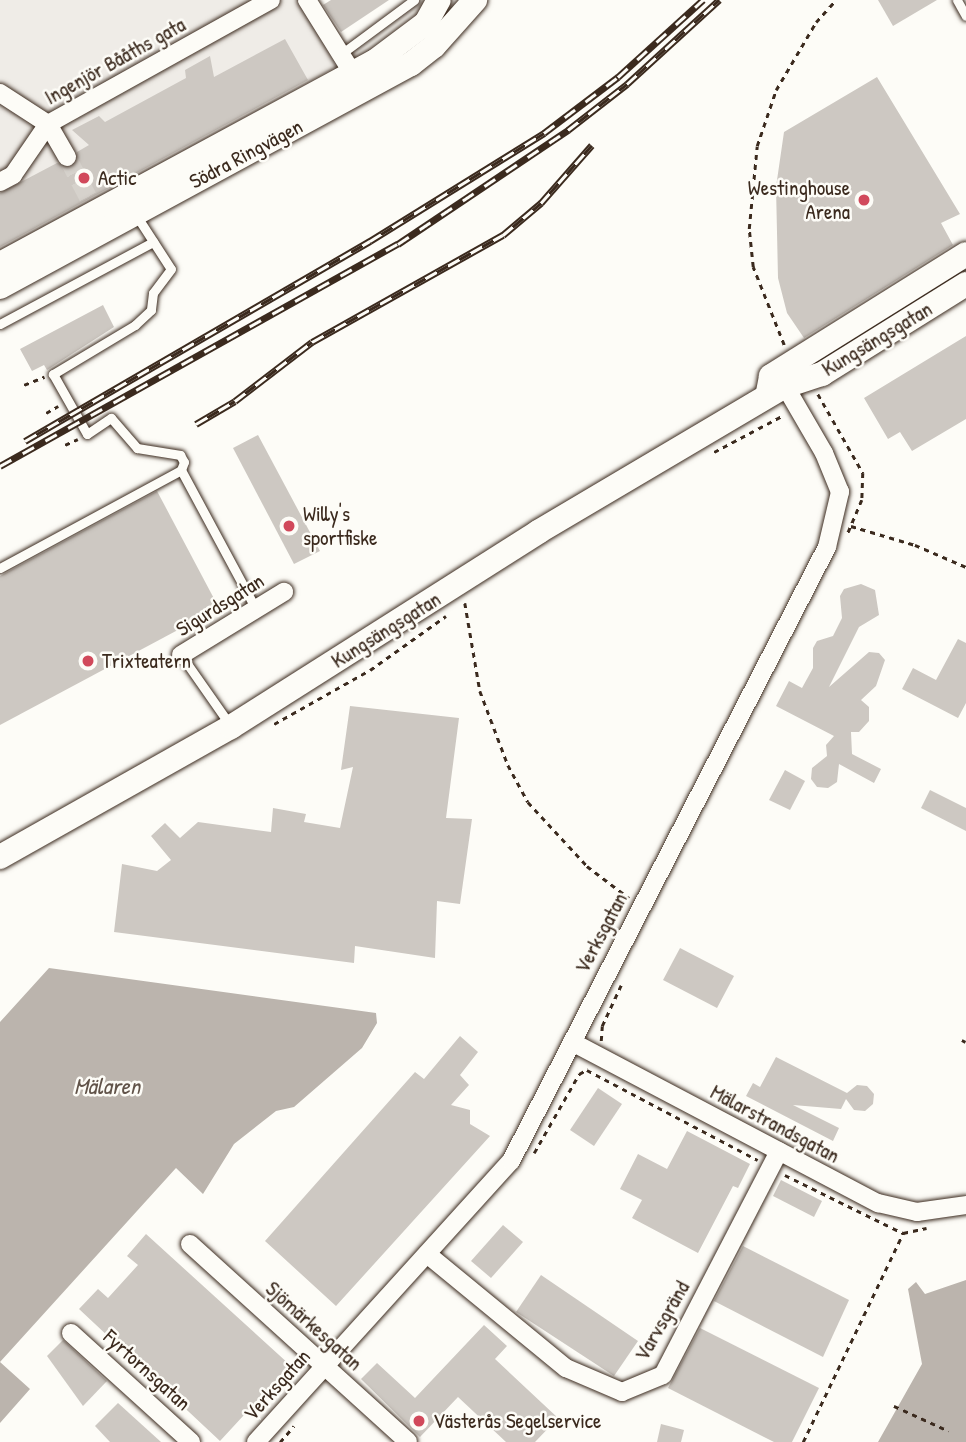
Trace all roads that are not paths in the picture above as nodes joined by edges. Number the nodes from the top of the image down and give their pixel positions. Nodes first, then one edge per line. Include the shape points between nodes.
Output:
1 (271, 0) edge
2 (307, 0) edge
3 (414, 0) edge
4 (439, 0) edge
5 (475, 0) edge
6 (957, 0) edge
7 (966, 16) edge
8 (347, 64) junction
9 (0, 93) edge
10 (48, 124) junction
11 (67, 157) tunnel mouth
12 (0, 182) edge
13 (97, 214) junction
14 (135, 214) junction
15 (153, 242) junction
16 (966, 254) edge
17 (0, 264) edge
18 (966, 284) edge
19 (0, 287) edge
20 (0, 324) edge
21 (782, 382) junction
22 (181, 470) junction
23 (0, 568) edge
24 (284, 592) dead end
25 (256, 609) junction
26 (181, 655) joint
27 (231, 727) junction
28 (0, 856) edge
29 (572, 1042) junction
30 (775, 1159) junction
31 (966, 1205) edge
32 (190, 1244) dead end
33 (427, 1254) junction
34 (71, 1333) dead end
35 (324, 1366) junction
36 (191, 1442) edge
37 (256, 1442) edge
38 (408, 1442) edge

1 - 10 street, Ingenjör Bååths gata
2 - 8 street
3 - 8 lane
4 - 8 main road, Södra Ringvägen via 426,23
5 - 14 main road, Södra Ringvägen via 434,46 411,64
6 - 7 lane
8 - 13 main road, Södra Ringvägen
9 - 10 street
10 - 11 street
10 - 12 street, Ingenjör Bååths gata via 13,175
13 - 14 main road, Södra Ringvägen
13 - 17 main road, Södra Ringvägen
13 - 19 main road, Södra Ringvägen
14 - 15 lane
15 - 20 lane
15 - 22 lane via 171,269 153,293 150,310 135,325 53,374 87,434 111,418 138,448 180,455
16 - 21 main road, Kungsängsgatan via 906,292 882,317
18 - 21 main road, Kungsängsgatan via 822,373
21 - 27 main road, Kungsängsgatan
21 - 29 street, Verksgatan via 824,453 840,492 827,547
22 - 23 lane
22 - 25 lane
24 - 25 street, Sigurdsgatan
25 - 26 street, Sigurdsgatan
26 - 27 lane, Sigurdsgatan
27 - 28 main road, Kungsängsgatan
29 - 30 street, Mälarstrandsgatan via 591,1063
29 - 33 street, Verksgatan via 511,1161
30 - 31 street, Mälarstrandsgatan via 893,1209 932,1212
30 - 33 street, Varvsgränd via 663,1375 622,1392 566,1368
32 - 35 street, Sjömärkesgatan
33 - 35 street, Verksgatan
34 - 36 street, Fyrtornsgatan
35 - 37 street, Verksgatan
35 - 38 street, Sjömärkesgatan

